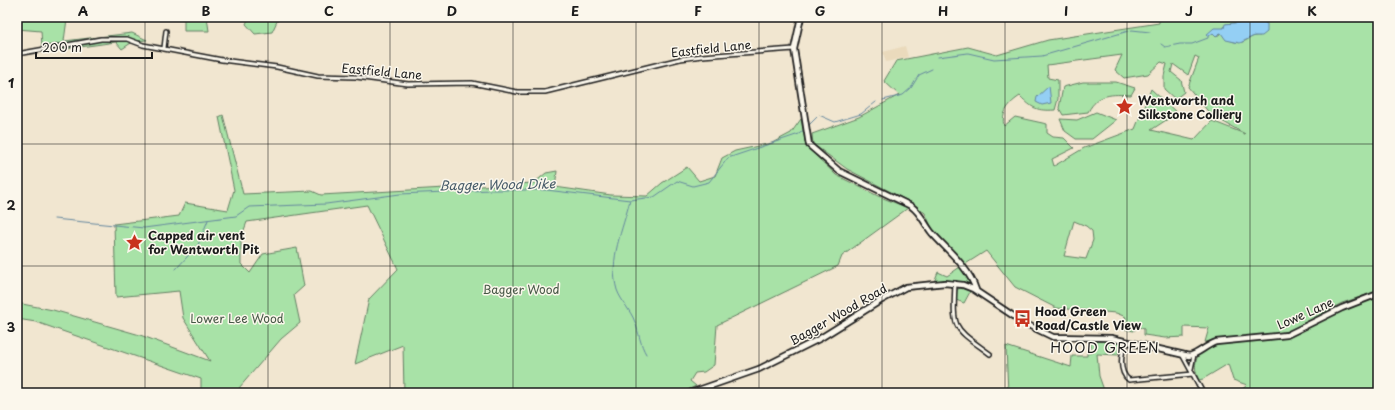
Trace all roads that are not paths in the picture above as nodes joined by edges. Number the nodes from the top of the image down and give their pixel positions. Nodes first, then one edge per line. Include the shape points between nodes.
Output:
1 (801, 17) edge
2 (166, 31) dead end
3 (164, 48) junction
4 (794, 49) junction
5 (17, 54) edge
6 (955, 283) junction
7 (976, 290) junction
8 (1378, 294) edge
9 (1126, 342) junction
10 (990, 354) dead end
11 (1194, 355) junction
12 (1183, 356) junction
13 (1190, 370) junction
14 (1193, 374) junction
15 (690, 393) edge
16 (1203, 393) edge

1 - 4 street
2 - 3 street
3 - 4 street, Eastfield Lane via 318,76 356,77 395,84 472,83 517,92 544,92 680,59
3 - 5 street, Eastfield Lane via 127,39 101,39
4 - 7 street via 809,145 839,171 919,212 929,228 965,270
6 - 7 street
6 - 10 street via 955,323 964,334
6 - 15 street, Bagger Wood Road via 906,287 819,339 759,369
7 - 9 street via 1012,315 1049,335 1061,338 1111,338
8 - 11 street, Lowe Lane via 1342,308 1287,335 1216,342 1206,345
9 - 12 street
9 - 14 street via 1121,354 1124,376 1129,380
11 - 12 street
11 - 13 street
12 - 13 street
13 - 14 street
14 - 16 street

